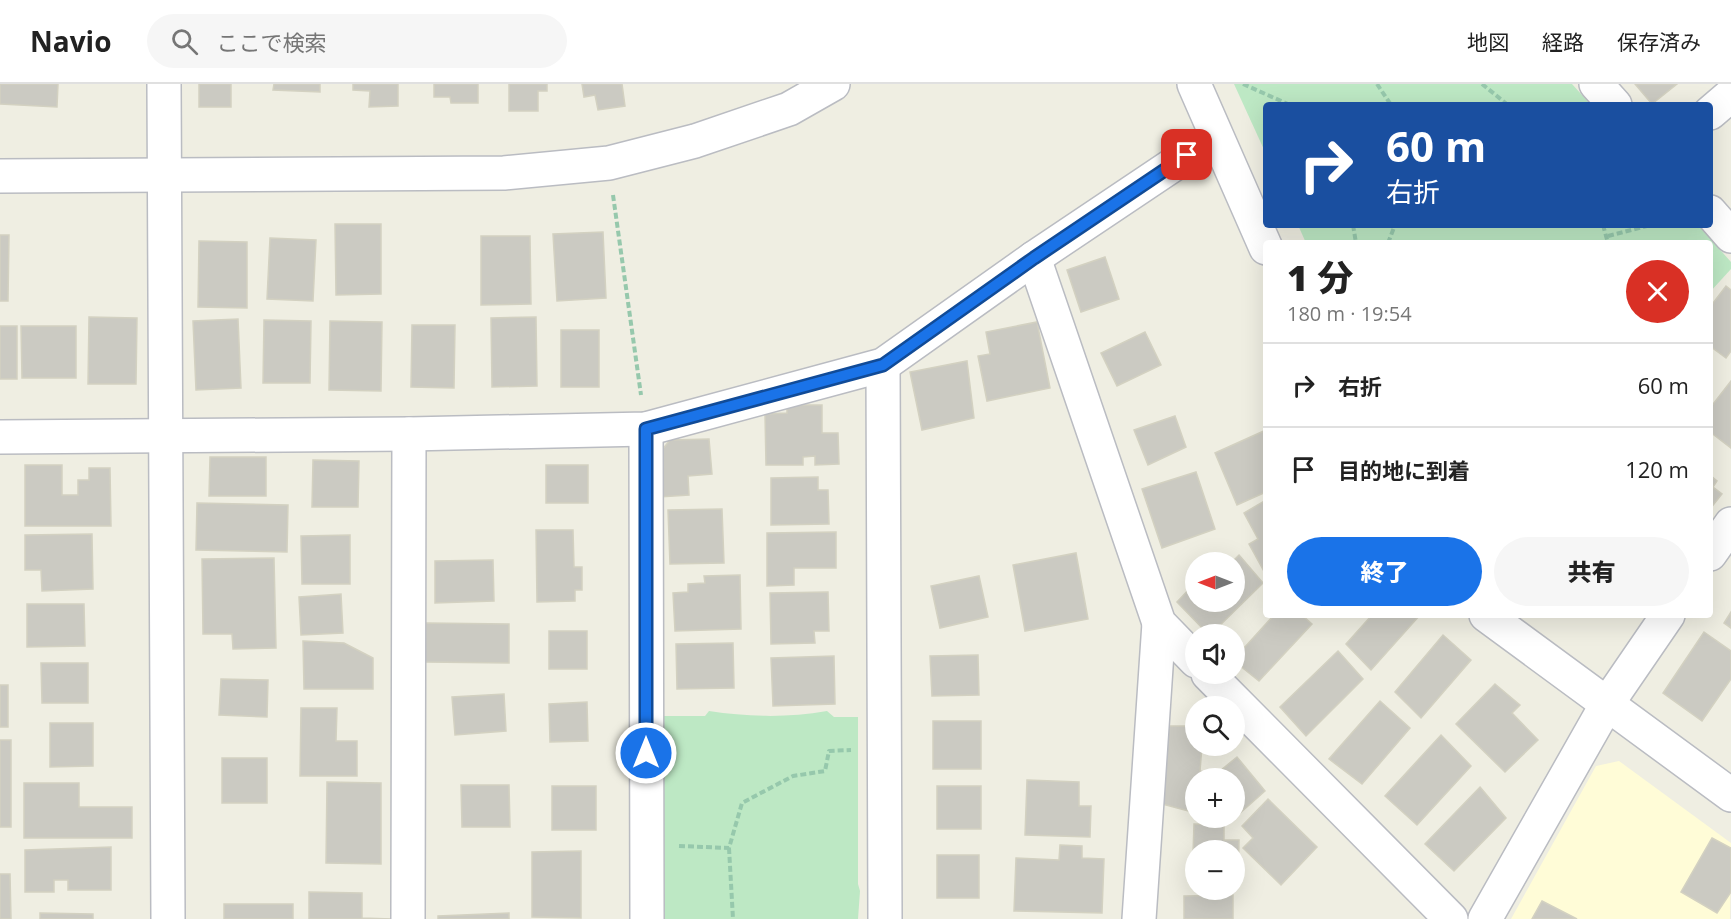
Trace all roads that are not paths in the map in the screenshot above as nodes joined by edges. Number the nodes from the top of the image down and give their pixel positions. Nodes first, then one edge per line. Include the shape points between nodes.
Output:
1 (164, 84) edge
2 (833, 84) edge
3 (1194, 84) edge
4 (1596, 84) edge
5 (1731, 95) edge
6 (1612, 102) edge
7 (1713, 110) edge
8 (1216, 136) junction
9 (0, 176) edge
10 (164, 176) junction
11 (1713, 216) edge
12 (1731, 237) edge
13 (1263, 241) edge
14 (1034, 258) junction
15 (883, 365) junction
16 (646, 429) junction
17 (409, 434) junction
18 (165, 435) junction
19 (0, 437) edge
20 (1731, 524) edge
21 (1713, 550) edge
22 (1489, 618) edge
23 (1666, 618) edge
24 (1159, 623) junction
25 (1185, 650) edge
26 (1218, 684) edge
27 (1607, 704) junction
28 (1731, 795) edge
29 (168, 919) edge
30 (408, 919) edge
31 (647, 919) edge
32 (885, 919) edge
33 (1139, 919) edge
34 (1451, 919) edge
35 (1485, 919) edge

1 - 10 street
2 - 10 street via 789,109 695,141 609,162 504,173
3 - 8 street
4 - 6 street
5 - 7 street
8 - 13 street
8 - 14 street
9 - 10 street
10 - 18 street
11 - 12 street
14 - 15 street
14 - 24 street
15 - 16 street
15 - 32 street
16 - 17 street
16 - 31 street
17 - 18 street
17 - 30 street
18 - 19 street
18 - 29 street
20 - 21 street
22 - 27 street
23 - 27 street
24 - 25 street
24 - 33 street
26 - 34 street
27 - 28 street
27 - 35 street

